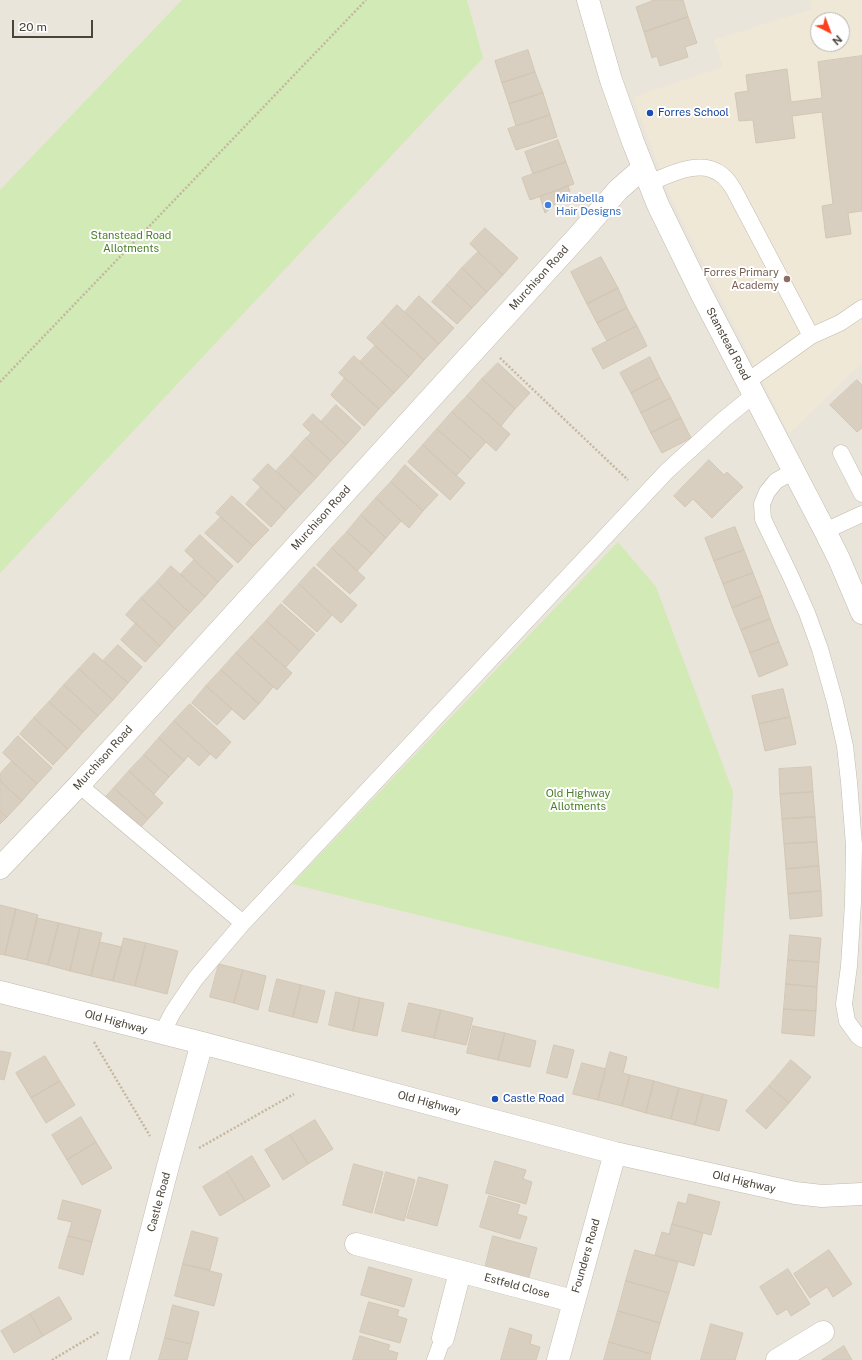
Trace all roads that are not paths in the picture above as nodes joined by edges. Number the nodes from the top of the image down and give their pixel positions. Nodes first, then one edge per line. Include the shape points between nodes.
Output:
1 (588, 0) edge
2 (646, 175) junction
3 (862, 308) edge
4 (811, 336) junction
5 (751, 388) junction
6 (841, 453) dead end
7 (794, 471) junction
8 (862, 494) edge
9 (862, 514) edge
10 (825, 532) junction
11 (862, 613) edge
12 (79, 785) junction
13 (0, 868) edge
14 (243, 923) junction
15 (0, 992) edge
16 (162, 1033) junction
17 (862, 1039) edge
18 (202, 1044) junction
19 (615, 1153) junction
20 (862, 1194) edge
21 (356, 1244) dead end
22 (460, 1272) junction
23 (573, 1301) junction
24 (822, 1332) dead end
25 (443, 1338) joint
26 (118, 1360) edge
27 (435, 1360) edge
28 (558, 1360) edge
29 (778, 1360) edge

1 - 2 street, Stanstead Road via 611,80
2 - 4 lane via 674,173 692,168 709,169 722,175 734,190
2 - 5 street, Stanstead Road via 702,295
2 - 12 street, Murchison Road via 618,190
3 - 4 lane via 840,323
4 - 5 lane
5 - 7 street, Stanstead Road
5 - 14 lane via 723,420 667,471
6 - 8 lane
7 - 10 street, Stanstead Road
7 - 17 lane via 776,481 767,492 762,504 763,519 807,613 820,649 845,746 854,845 854,903 844,1004 847,1021
9 - 10 lane
10 - 11 street, Stanstead Road
12 - 13 street, Murchison Road
12 - 14 lane
14 - 16 lane via 196,978
15 - 16 street, Old Highway
16 - 18 street, Old Highway
18 - 19 street, Old Highway
18 - 26 street, Castle Road
19 - 20 street, Old Highway via 795,1193 822,1196
19 - 23 street, Founders Road
21 - 22 street, Estfeld Close
22 - 23 street, Estfeld Close
22 - 25 street
23 - 28 street, Founders Road
24 - 29 street
25 - 27 lane

